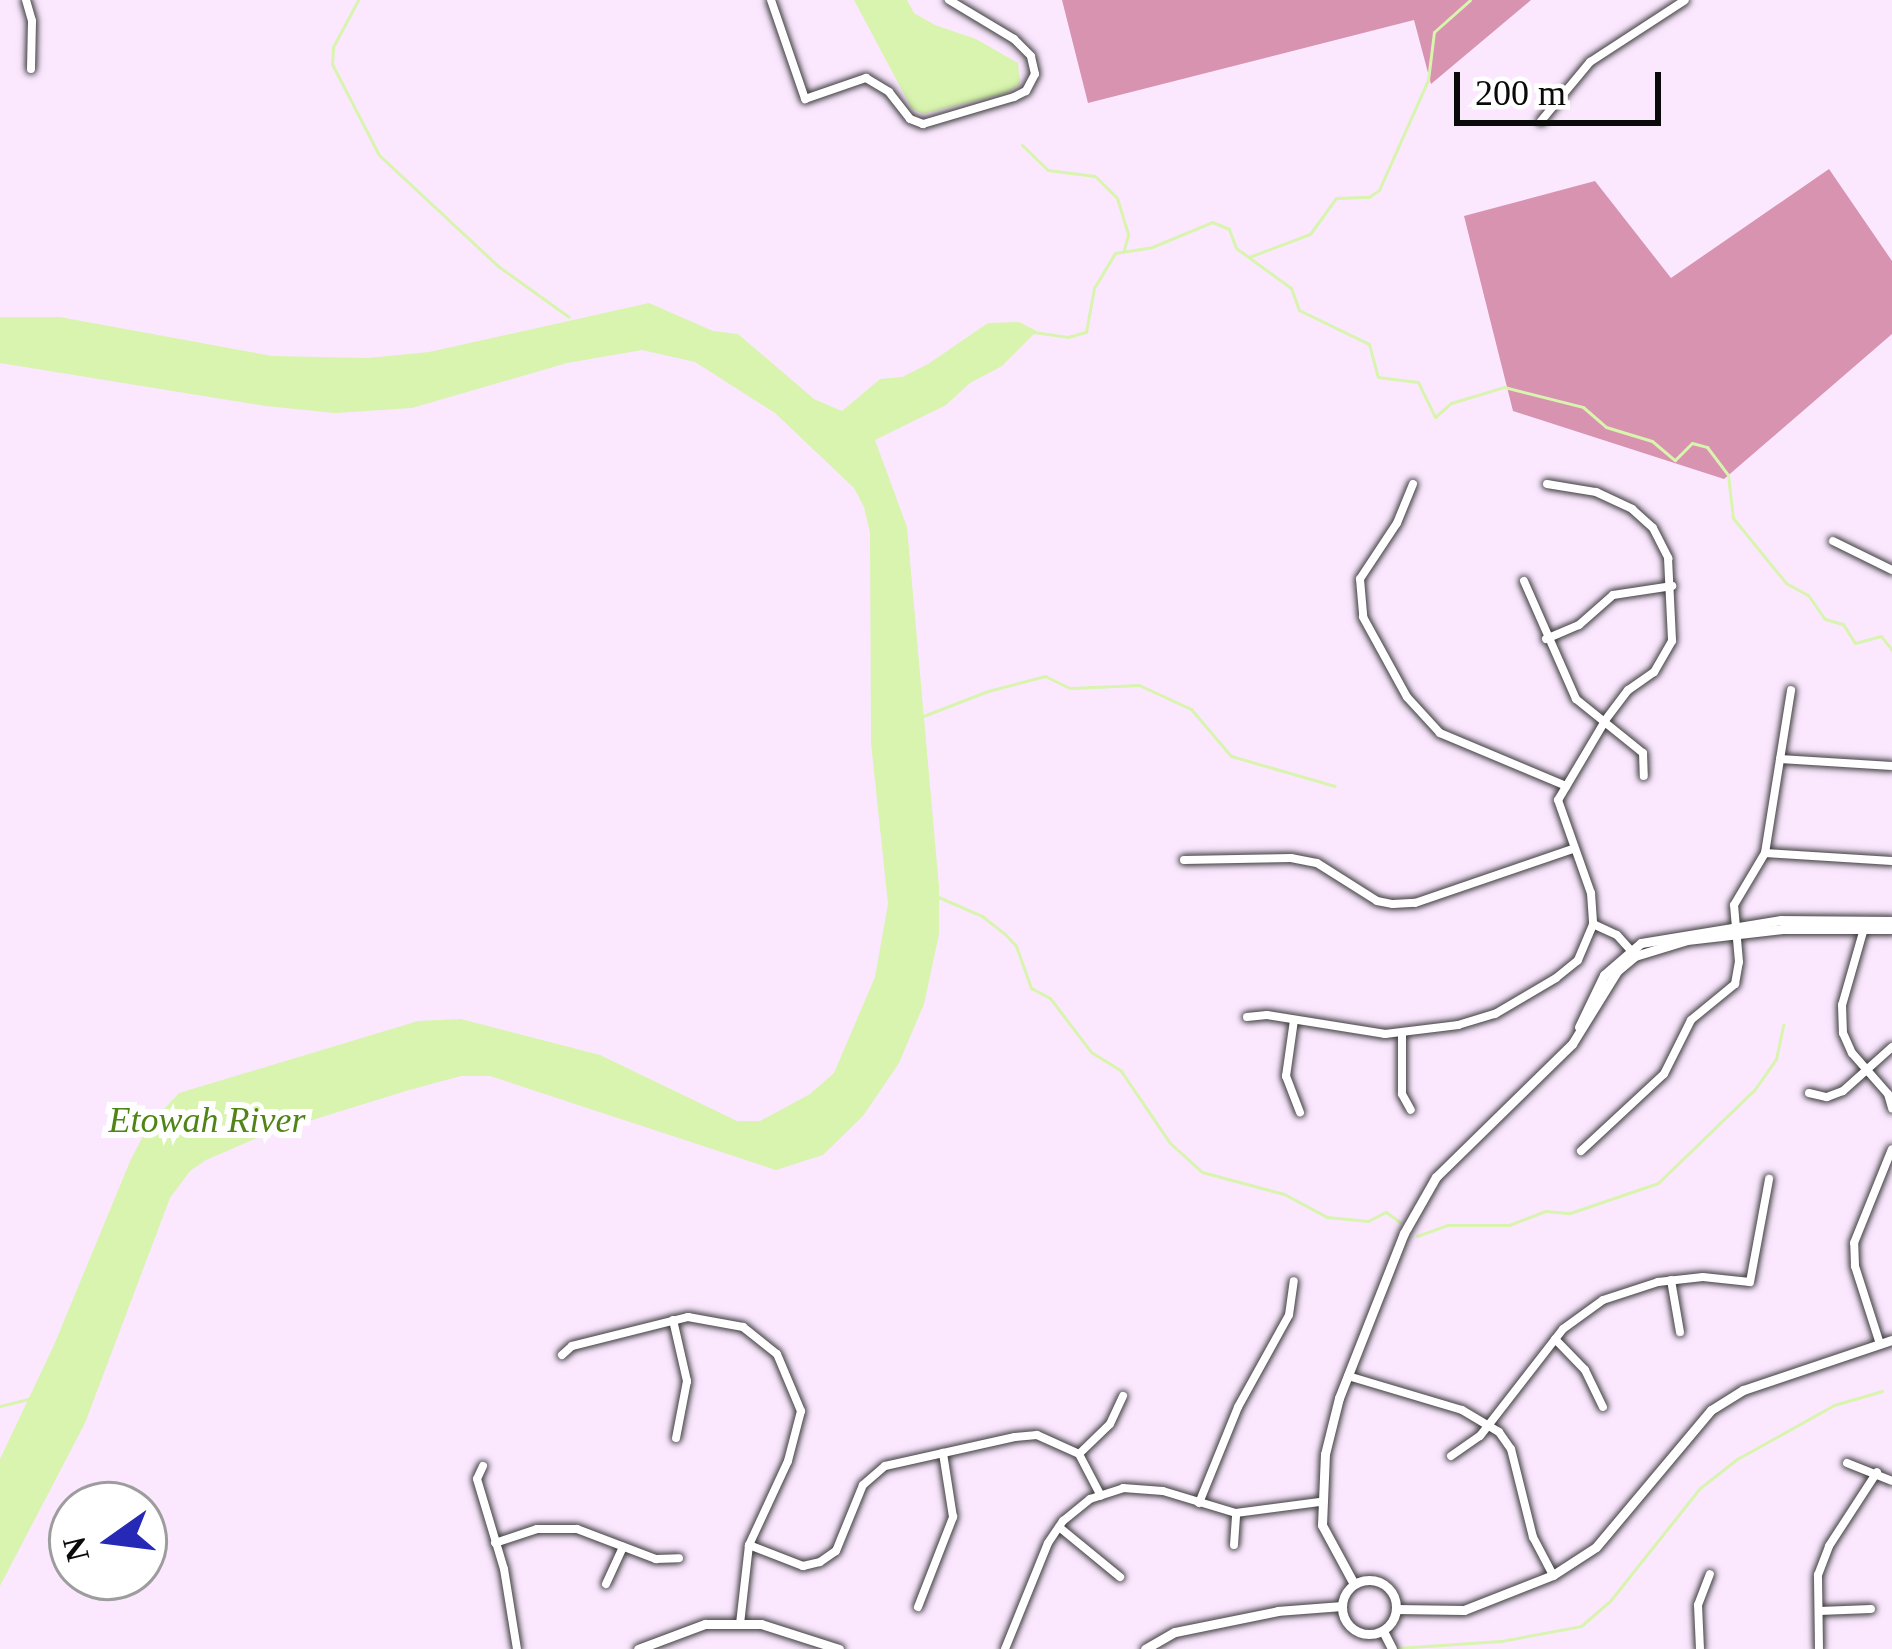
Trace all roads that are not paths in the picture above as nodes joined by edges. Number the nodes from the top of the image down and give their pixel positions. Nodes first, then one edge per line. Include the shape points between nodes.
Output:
1 (26, 0) edge
2 (771, 0) edge
3 (949, 0) edge
4 (1685, 0) edge
5 (31, 69) dead end
6 (1541, 121) dead end
7 (1413, 484) dead end
8 (1547, 484) dead end
9 (1833, 541) dead end
10 (1892, 570) edge
11 (1523, 581) dead end
12 (1672, 586) junction
13 (1546, 639) junction
14 (1791, 690) dead end
15 (1605, 721) junction
16 (1780, 759) junction
17 (1892, 766) edge
18 (1644, 776) dead end
19 (1567, 786) junction
20 (1573, 849) junction
21 (1766, 853) junction
22 (1184, 860) dead end
23 (1892, 861) edge
24 (1593, 924) junction
25 (1865, 925) junction
26 (1892, 925) edge
27 (1737, 930) junction
28 (1633, 952) junction
29 (1246, 1017) dead end
30 (1294, 1020) junction
31 (1402, 1034) junction
32 (1892, 1047) edge
33 (1866, 1069) junction
34 (1809, 1094) dead end
35 (1892, 1108) edge
36 (1411, 1110) dead end
37 (1300, 1112) dead end
38 (1892, 1149) edge
39 (1581, 1151) dead end
40 (1769, 1179) dead end
41 (1671, 1280) junction
42 (1294, 1281) dead end
43 (673, 1320) junction
44 (1681, 1332) dead end
45 (1555, 1339) junction
46 (1886, 1342) edge
47 (562, 1355) dead end
48 (1348, 1376) junction
49 (1123, 1396) dead end
50 (1604, 1407) dead end
51 (1489, 1424) junction
52 (676, 1438) dead end
53 (943, 1453) junction
54 (1079, 1454) junction
55 (1451, 1456) dead end
56 (1847, 1463) dead end
57 (483, 1466) dead end
58 (1876, 1472) junction
59 (1892, 1481) edge
60 (1100, 1496) junction
61 (1319, 1502) junction
62 (1199, 1503) junction
63 (1236, 1513) junction
64 (1059, 1527) junction
65 (495, 1543) junction
66 (749, 1545) junction
67 (1234, 1545) dead end
68 (623, 1547) junction
69 (679, 1558) dead end
70 (1710, 1574) dead end
71 (1553, 1575) junction
72 (1120, 1577) dead end
73 (606, 1584) dead end
74 (1354, 1584) junction
75 (918, 1606) dead end
76 (1341, 1606) junction
77 (1396, 1609) junction
78 (1871, 1609) dead end
79 (1819, 1611) junction
80 (740, 1624) junction
81 (1383, 1631) junction
82 (517, 1649) edge
83 (638, 1649) edge
84 (839, 1649) edge
85 (1005, 1649) edge
86 (1144, 1649) edge
87 (1392, 1649) edge
88 (1700, 1649) edge
89 (1819, 1649) edge

1 - 5 street
2 - 3 street via 805,99 866,78 923,124 1026,91 1034,74 1023,47
4 - 6 street via 1590,62
7 - 19 street via 1360,579 1363,617 1407,697 1441,733
8 - 12 street via 1633,508 1660,543
9 - 10 street
11 - 13 street
12 - 13 street via 1612,595 1579,625
12 - 15 street via 1672,640 1654,672
13 - 15 street via 1576,699
14 - 16 street
15 - 18 street via 1643,753
15 - 19 street
16 - 17 street
16 - 21 street
19 - 20 street via 1558,800
20 - 22 street via 1415,904 1394,904 1304,860
20 - 24 street via 1591,893
21 - 23 street
21 - 27 street via 1734,905
24 - 28 street
24 - 31 street via 1578,960 1495,1014
25 - 26 street
25 - 27 street
25 - 33 street via 1842,1005 1843,1033
27 - 28 street via 1664,935
27 - 39 street via 1735,984 1691,1020 1664,1074
28 - 48 street via 1604,975 1572,1043 1436,1177 1404,1233
29 - 30 street
30 - 31 street
30 - 37 street via 1286,1076
31 - 36 street via 1402,1094
32 - 33 street
33 - 34 street via 1843,1091
33 - 35 street
38 - 46 street via 1854,1243 1855,1266
40 - 41 street via 1750,1282
41 - 44 street
41 - 45 street via 1603,1300
42 - 62 street via 1289,1315 1238,1407
43 - 47 street
43 - 52 street via 687,1381
43 - 66 street via 743,1327 777,1354 796,1392 797,1436
45 - 50 street via 1585,1370
45 - 51 street
46 - 71 street via 1743,1390 1712,1410 1596,1547
48 - 51 street
48 - 61 street
49 - 54 street via 1110,1424
51 - 55 street
51 - 71 street via 1510,1449 1533,1537
53 - 54 street via 1036,1435
53 - 66 street via 885,1466 863,1485 836,1551 820,1562 803,1566
53 - 75 street via 953,1517
54 - 60 street
56 - 58 street
57 - 65 street via 477,1479
58 - 59 street
58 - 79 street via 1829,1546 1818,1575
60 - 62 street via 1124,1488
60 - 64 street
61 - 63 street
61 - 74 street via 1322,1525
62 - 63 street
63 - 67 street
64 - 72 street
64 - 85 street
65 - 68 street via 537,1529 577,1529
65 - 82 street
66 - 80 street
68 - 69 street
68 - 73 street
70 - 88 street via 1698,1605
71 - 77 street via 1464,1610
74 - 76 street
74 - 77 street via 1386,1586
76 - 81 street via 1351,1629
76 - 86 street via 1174,1633
77 - 81 street
78 - 79 street
79 - 89 street
80 - 83 street via 705,1624
80 - 84 street
81 - 87 street

